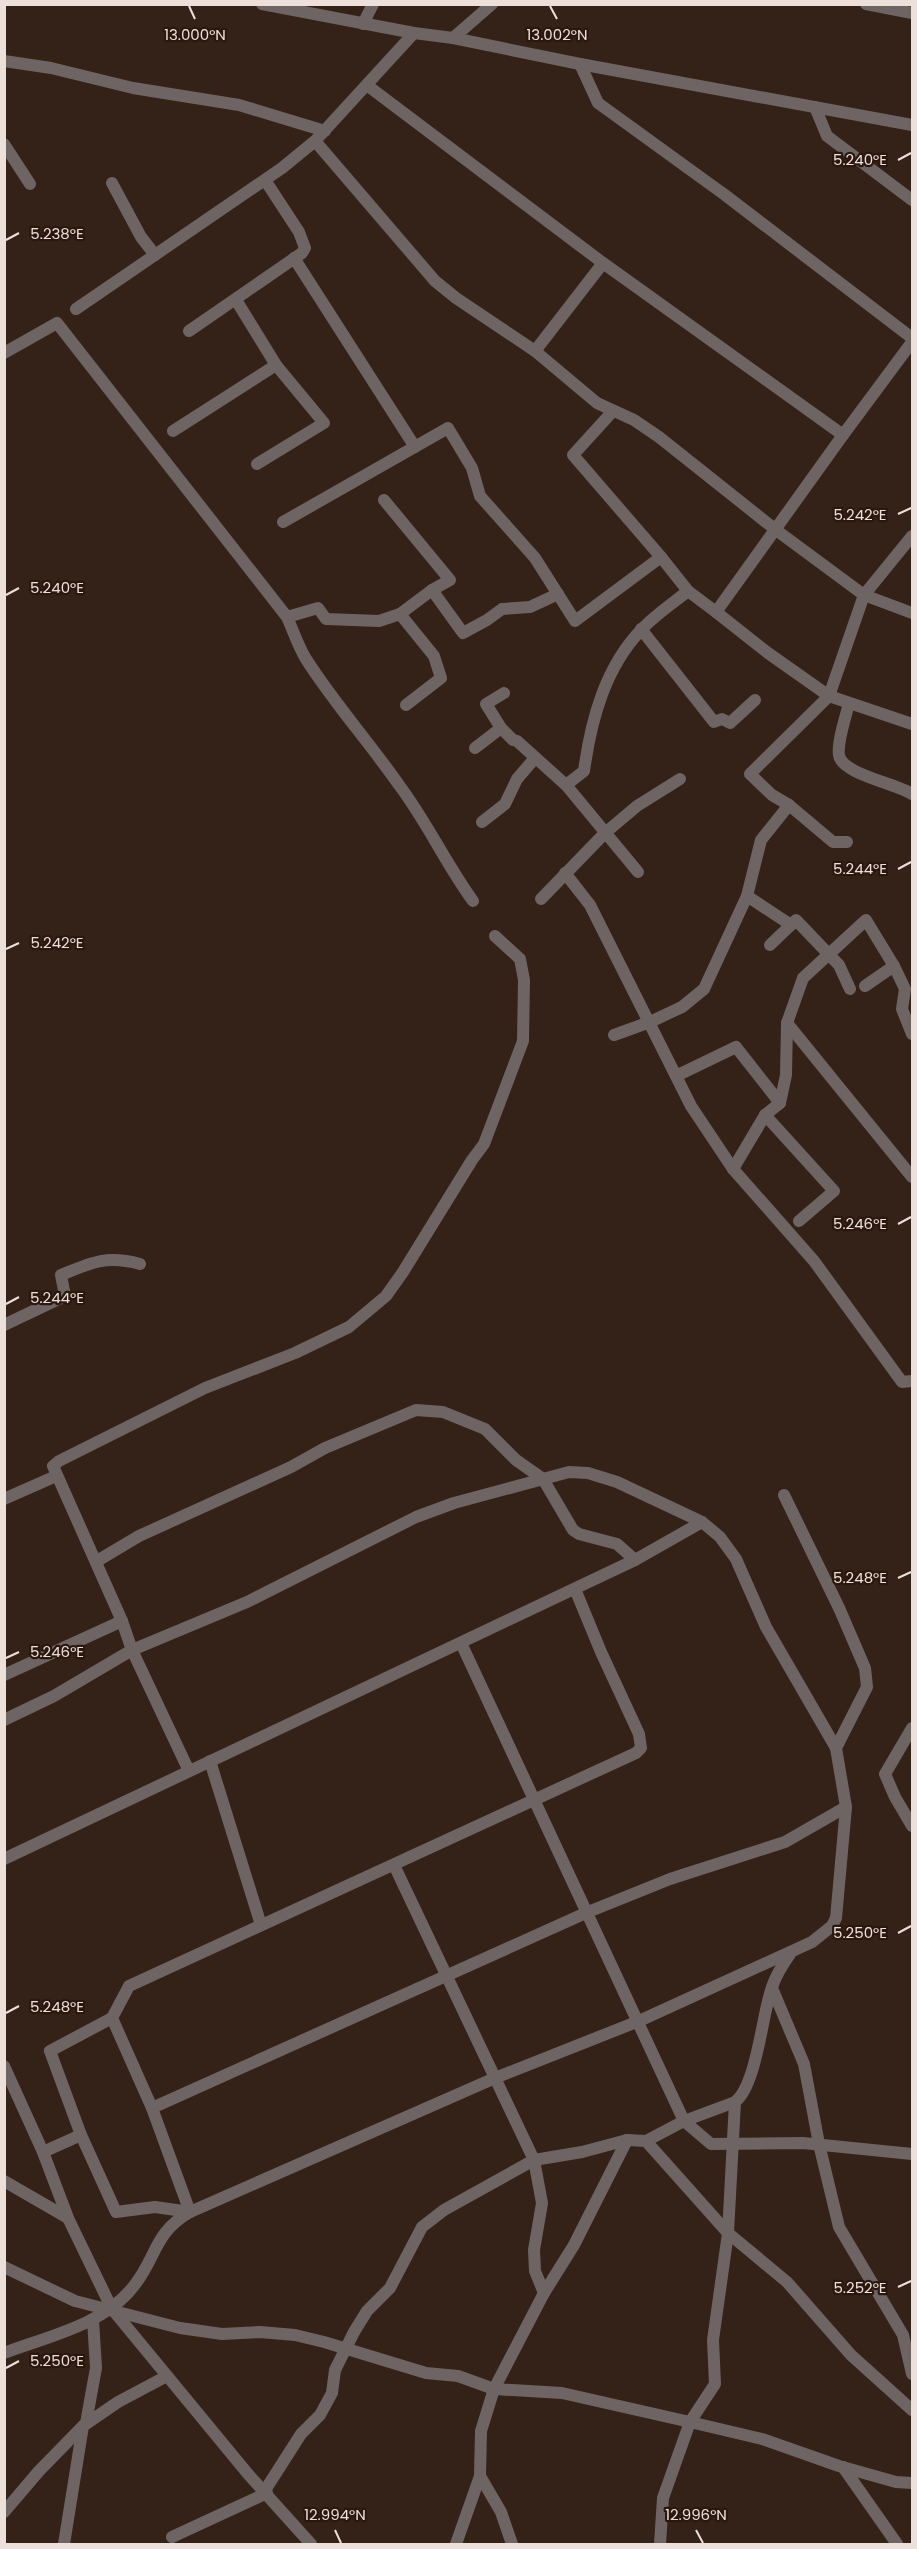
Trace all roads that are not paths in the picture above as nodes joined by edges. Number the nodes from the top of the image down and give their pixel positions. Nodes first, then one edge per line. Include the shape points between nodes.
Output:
1 (262, 4) edge
2 (373, 4) edge
3 (492, 4) edge
4 (866, 4) edge
5 (912, 13) edge
6 (363, 24) junction
7 (414, 33) junction
8 (453, 38) junction
9 (4, 61) edge
10 (580, 64) junction
11 (368, 86) junction
12 (814, 107) junction
13 (912, 125) edge
14 (325, 131) junction
15 (315, 141) junction
16 (4, 144) edge
17 (265, 180) junction
18 (112, 183) dead end
19 (30, 184) dead end
20 (912, 200) edge
21 (155, 255) junction
22 (294, 258) junction
23 (603, 263) junction
24 (236, 300) junction
25 (76, 309) dead end
26 (189, 331) dead end
27 (912, 340) edge
28 (535, 351) junction
29 (4, 353) edge
30 (276, 365) junction
31 (612, 411) junction
32 (173, 431) dead end
33 (843, 435) junction
34 (415, 447) junction
35 (257, 464) dead end
36 (384, 500) dead end
37 (283, 522) dead end
38 (776, 530) junction
39 (912, 536) edge
40 (661, 557) junction
41 (432, 590) junction
42 (688, 591) junction
43 (558, 594) junction
44 (864, 595) junction
45 (716, 612) junction
46 (912, 613) edge
47 (400, 614) junction
48 (287, 617) junction
49 (641, 629) junction
50 (504, 693) dead end
51 (829, 696) junction
52 (755, 700) dead end
53 (849, 703) junction
54 (406, 705) dead end
55 (912, 724) edge
56 (501, 728) junction
57 (475, 748) dead end
58 (535, 758) junction
59 (680, 779) dead end
60 (566, 785) junction
61 (912, 794) edge
62 (789, 806) junction
63 (482, 822) dead end
64 (605, 834) junction
65 (848, 842) dead end
66 (638, 872) dead end
67 (565, 873) junction
68 (747, 896) junction
69 (541, 899) dead end
70 (473, 901) dead end
71 (791, 925) junction
72 (495, 936) dead end
73 (770, 945) dead end
74 (828, 954) junction
75 (894, 966) junction
76 (865, 986) dead end
77 (850, 988) dead end
78 (909, 988) edge
79 (650, 1022) junction
80 (788, 1023) junction
81 (912, 1034) edge
82 (614, 1035) dead end
83 (676, 1076) junction
84 (780, 1102) junction
85 (765, 1115) junction
86 (733, 1169) junction
87 (912, 1177) edge
88 (799, 1221) dead end
89 (140, 1264) dead end
90 (4, 1325) edge
91 (912, 1381) edge
92 (56, 1476) junction
93 (543, 1479) junction
94 (784, 1495) dead end
95 (4, 1499) edge
96 (702, 1522) junction
97 (635, 1560) junction
98 (97, 1561) junction
99 (574, 1589) junction
100 (122, 1621) junction
101 (460, 1643) junction
102 (132, 1650) junction
103 (4, 1676) edge
104 (4, 1720) edge
105 (912, 1728) edge
106 (836, 1748) junction
107 (210, 1761) junction
108 (189, 1771) junction
109 (534, 1800) junction
110 (846, 1807) junction
111 (912, 1826) edge
112 (4, 1859) edge
113 (394, 1865) junction
114 (588, 1912) junction
115 (261, 1924) junction
116 (790, 1953) junction
117 (447, 1976) junction
118 (772, 1988) junction
119 (112, 2018) junction
120 (639, 2021) junction
121 (4, 2066) edge
122 (495, 2078) junction
123 (735, 2102) junction
124 (152, 2108) junction
125 (684, 2121) junction
126 (81, 2135) junction
127 (627, 2140) junction
128 (646, 2140) junction
129 (819, 2144) junction
130 (733, 2145) junction
131 (43, 2152) junction
132 (912, 2154) edge
133 (534, 2160) junction
134 (4, 2181) edge
135 (190, 2212) junction
136 (68, 2218) junction
137 (728, 2233) junction
138 (4, 2267) edge
139 (544, 2294) junction
140 (112, 2309) junction
141 (93, 2320) junction
142 (345, 2350) junction
143 (4, 2353) edge
144 (912, 2374) edge
145 (167, 2376) junction
146 (494, 2389) junction
147 (912, 2410) edge
148 (690, 2422) junction
149 (83, 2426) junction
150 (843, 2467) junction
151 (480, 2476) junction
152 (912, 2483) edge
153 (264, 2493) junction
154 (4, 2512) edge
155 (172, 2537) dead end
156 (64, 2544) edge
157 (311, 2544) edge
158 (456, 2544) edge
159 (512, 2544) edge
160 (660, 2544) edge
161 (897, 2544) edge

1 - 6 street
2 - 6 street
3 - 8 street
4 - 5 street
6 - 7 street
7 - 8 street
7 - 11 street
8 - 10 street
9 - 14 street via 239,105
10 - 12 street
10 - 27 street via 598,104 725,195
11 - 14 street
11 - 23 street
12 - 13 street
12 - 20 street via 827,136
14 - 15 street
15 - 17 street
15 - 28 street via 435,281
16 - 19 street
17 - 21 street
17 - 22 street via 303,241 305,248
18 - 21 street
21 - 25 street
22 - 24 street
22 - 34 street
23 - 28 street
23 - 33 street
24 - 26 street
24 - 30 street
27 - 33 street
28 - 31 street
29 - 48 street via 57,323
30 - 32 street
30 - 35 street via 324,423
31 - 38 street via 659,437
31 - 40 street via 573,455
33 - 38 street
34 - 37 street
34 - 43 street via 448,428 472,468 480,496 536,558
36 - 41 street via 450,580
38 - 44 street
38 - 45 street
39 - 44 street
40 - 42 street
40 - 43 street via 575,621
41 - 43 street via 463,633 502,609 530,607
41 - 47 street
42 - 45 street
42 - 49 street
44 - 46 street
44 - 51 street
45 - 51 street
47 - 48 street via 379,621 326,619 315,608
47 - 54 street via 434,656 441,678
48 - 70 street via 304,657 399,784
49 - 52 street via 714,722 722,719 730,723
49 - 60 street via 609,673 589,734 584,771
50 - 56 street via 486,704
51 - 53 street
51 - 62 street via 750,774
53 - 55 street
53 - 61 street via 839,754 844,764
56 - 57 street
56 - 58 street
58 - 60 street
58 - 63 street via 517,779 505,804
59 - 64 street via 637,806
60 - 64 street
62 - 65 street via 833,842
62 - 68 street via 761,840
64 - 66 street
64 - 67 street
67 - 69 street
67 - 79 street via 590,905
68 - 71 street
68 - 79 street via 704,989 682,1006
71 - 73 street
71 - 74 street via 796,920
72 - 92 street via 520,959 524,980 523,1041 484,1144 386,1296 332,1337 205,1388 58,1461 53,1466
74 - 75 street via 866,920
74 - 77 street via 839,965
74 - 80 street via 802,978
75 - 76 street
75 - 78 street
78 - 81 street via 902,1009
79 - 82 street
79 - 83 street
80 - 84 street via 786,1075
80 - 87 street
83 - 84 street via 736,1047
83 - 86 street
84 - 85 street
85 - 86 street
85 - 88 street via 834,1191
86 - 91 street via 814,1261 902,1382
89 - 90 street via 121,1258 98,1260 61,1275 65,1296
92 - 95 street
92 - 98 street
93 - 96 street via 569,1472 588,1473 617,1482
93 - 97 street via 573,1530 617,1544
93 - 98 street via 516,1460 485,1429 443,1413 416,1410 325,1448 139,1536
93 - 102 street via 416,1517 247,1602
94 - 106 street via 865,1668 867,1687
96 - 97 street
96 - 106 street via 728,1546 766,1627
97 - 99 street
98 - 100 street
99 - 101 street
99 - 109 street via 639,1734 641,1748
100 - 102 street
100 - 103 street
101 - 107 street
101 - 109 street
102 - 104 street
102 - 108 street
105 - 111 street via 885,1774
106 - 110 street
107 - 108 street
107 - 115 street
108 - 112 street
109 - 113 street
109 - 114 street
110 - 114 street via 785,1842 670,1879
110 - 116 street via 836,1918 823,1935
113 - 115 street
113 - 117 street
114 - 117 street
114 - 120 street
115 - 119 street via 129,1986
116 - 118 street
116 - 120 street
117 - 122 street
117 - 124 street
118 - 123 street via 750,2078
118 - 129 street via 804,2064
119 - 124 street
119 - 126 street via 50,2051
120 - 122 street
120 - 125 street
121 - 131 street
122 - 133 street
122 - 135 street
123 - 125 street
123 - 130 street
124 - 135 street
125 - 128 street
125 - 130 street via 711,2144
126 - 131 street
126 - 135 street via 116,2212 155,2207
127 - 128 street
127 - 133 street
127 - 139 street via 574,2245
128 - 137 street
129 - 130 street
129 - 132 street
129 - 144 street via 838,2227 903,2335
130 - 137 street
131 - 136 street
133 - 139 street via 543,2203 534,2250
133 - 142 street via 444,2210 422,2227 390,2288 367,2311
134 - 136 street
135 - 140 street via 172,2222 135,2286
136 - 140 street
137 - 147 street via 787,2282 851,2355
137 - 148 street via 713,2340 715,2384
138 - 140 street via 75,2301
139 - 146 street
140 - 141 street
140 - 142 street via 180,2328 222,2334 260,2332 295,2336
140 - 145 street
141 - 143 street
141 - 149 street via 96,2368
142 - 146 street via 426,2373 458,2376
142 - 153 street via 335,2370 332,2393 320,2415 301,2434
145 - 149 street
145 - 153 street
146 - 148 street via 562,2393
146 - 151 street via 481,2431
148 - 150 street via 762,2439
148 - 160 street via 663,2498
149 - 154 street
149 - 156 street
150 - 152 street
150 - 161 street
151 - 158 street
151 - 159 street via 501,2512
153 - 155 street
153 - 157 street

